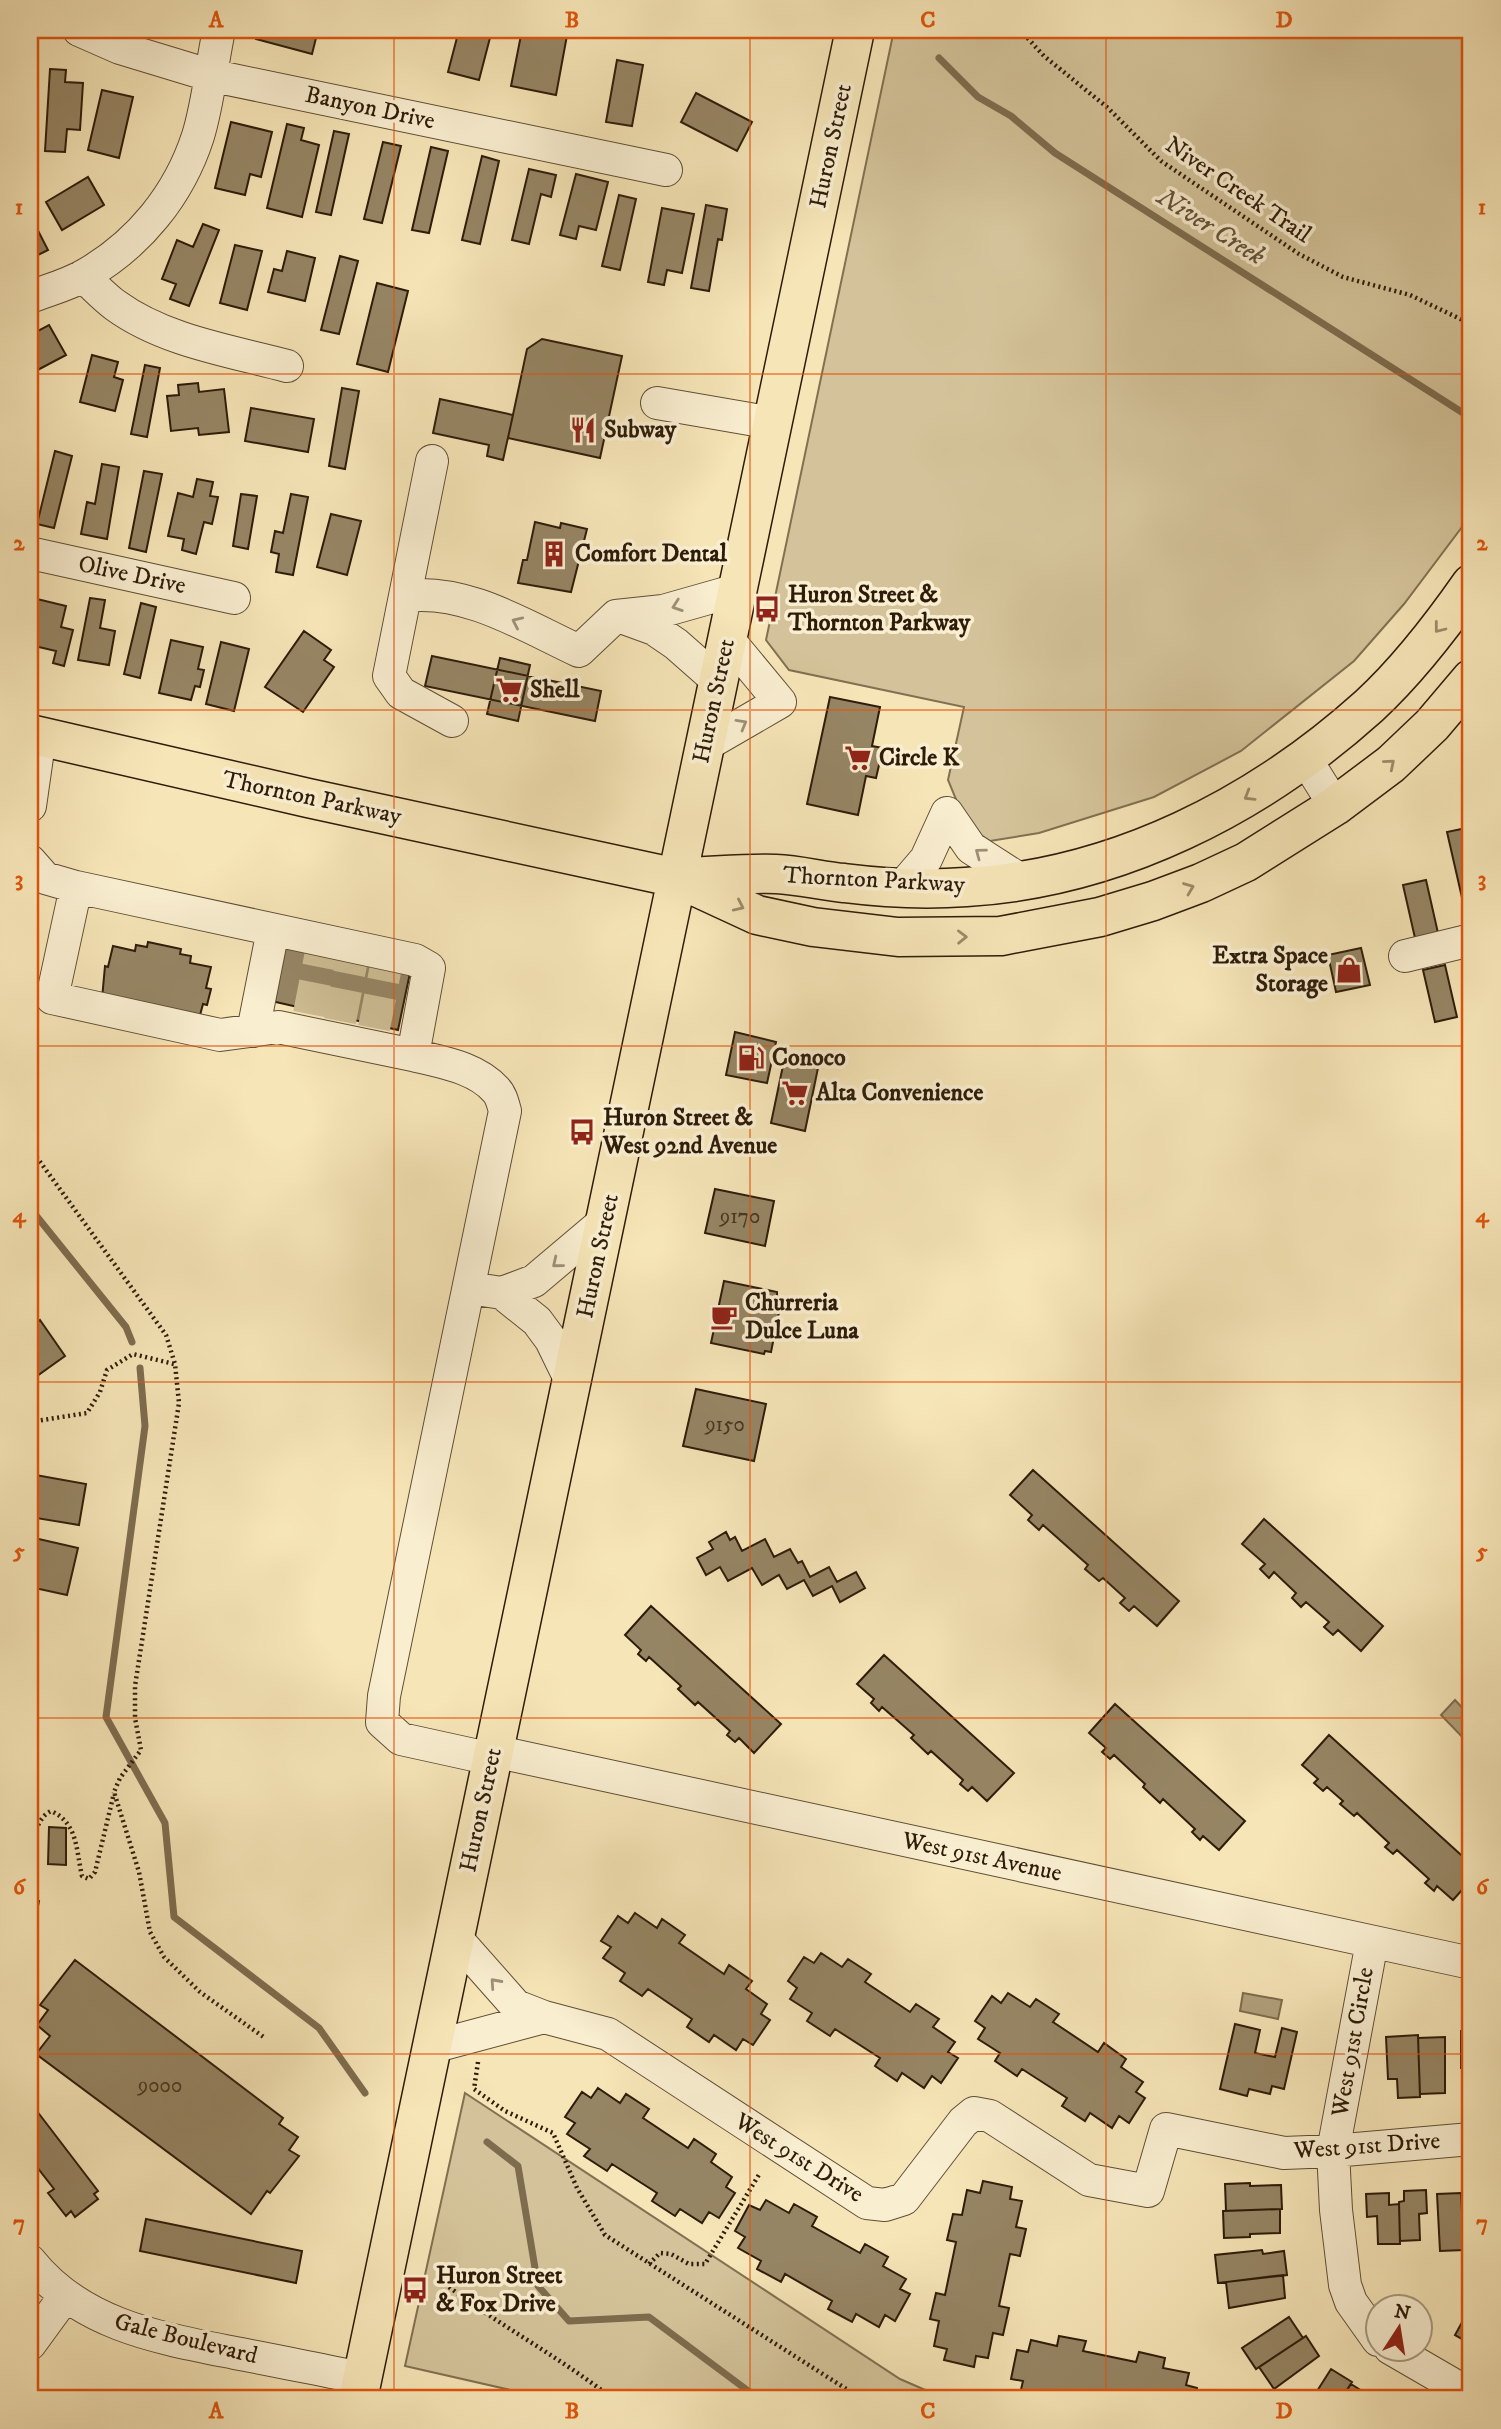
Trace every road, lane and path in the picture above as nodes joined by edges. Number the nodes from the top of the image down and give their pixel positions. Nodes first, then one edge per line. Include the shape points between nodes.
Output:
1 (79, 30) edge
2 (219, 30) edge
3 (855, 30) edge
4 (1020, 30) edge
5 (209, 75) junction
6 (666, 170) dead end
7 (83, 276) junction
8 (30, 297) edge
9 (1471, 324) edge
10 (287, 366) dead end
11 (657, 403) dead end
12 (772, 423) junction
13 (432, 461) dead end
14 (30, 553) edge
15 (1471, 584) edge
16 (737, 590) junction
17 (405, 596) junction
18 (234, 598) dead end
19 (616, 616) junction
20 (727, 638) junction
21 (1471, 679) edge
22 (718, 681) junction
23 (452, 721) dead end
24 (35, 735) edge
25 (704, 746) junction
26 (1305, 758) junction
27 (30, 806) edge
28 (1335, 806) junction
29 (30, 861) edge
30 (677, 878) junction
31 (1024, 882) junction
32 (76, 887) junction
33 (902, 887) junction
34 (273, 930) junction
35 (1471, 940) edge
36 (1405, 956) dead end
37 (253, 1031) junction
38 (413, 1055) junction
39 (30, 1148) edge
40 (605, 1221) junction
41 (469, 1288) junction
42 (502, 1293) junction
43 (174, 1364) junction
44 (571, 1381) junction
45 (30, 1422) edge
46 (493, 1755) junction
47 (114, 1792) junction
48 (30, 1857) edge
49 (455, 1937) junction
50 (1371, 1942) junction
51 (1471, 1963) edge
52 (544, 2017) junction
53 (482, 2034) junction
54 (265, 2038) dead end
55 (432, 2048) junction
56 (1471, 2139) edge
57 (1333, 2151) junction
58 (760, 2173) dead end
59 (30, 2261) edge
60 (649, 2264) junction
61 (449, 2287) dead end
62 (65, 2296) junction
63 (1364, 2320) edge
64 (30, 2344) edge
65 (1414, 2362) edge
66 (360, 2389) edge
67 (1471, 2395) edge
68 (613, 2399) edge
69 (862, 2399) edge

1 - 5 street, Banyon Drive via 120,48
2 - 5 street
3 - 12 main road, Huron Street
4 - 9 path, Niver Creek Trail via 1161,161 1299,254 1343,277 1410,295
5 - 6 street, Banyon Drive
5 - 7 street via 198,134 174,190 150,224
7 - 8 street
7 - 10 street via 115,305 145,323
11 - 12 street
12 - 16 main road, Huron Street
13 - 17 street
14 - 18 street, Olive Drive
15 -> 26 main road, Thornton Parkway via 1371,705
16 -> 19 street via 663,611
16 - 20 main road, Huron Street
19 -> 17 street via 579,651 477,604 438,596
17 - 23 street via 389,676 401,693
19 - 22 street via 654,629
20 - 22 main road, Huron Street
25 -> 20 street via 780,702
28 -> 21 main road, Thornton Parkway via 1399,756
22 - 25 main road, Huron Street
24 - 27 street
24 - 30 main road, Thornton Parkway
25 - 30 main road, Huron Street
26 - 28 street
26 -> 31 main road, Thornton Parkway via 1236,804 1177,833 1128,854
30 -> 28 main road, Thornton Parkway via 757,915 813,927 898,937 1001,936 1100,917 1200,883 1246,862
29 - 32 street via 45,878
30 - 33 main road, Thornton Parkway via 777,874
30 - 40 main road, Huron Street
31 - 33 main road, Thornton Parkway
31 -> 33 street via 971,848 947,813 926,859
32 - 34 street
32 - 37 street via 52,998 220,1035
34 - 37 street
34 - 38 street via 354,951 415,960 429,968
35 - 36 street
37 - 38 street via 307,1023 372,1037
38 - 41 street via 477,1075 497,1091 505,1111
39 - 43 path via 166,1335
40 -> 42 street via 534,1281
40 - 44 main road, Huron Street
41 - 42 street
41 - 46 street, West 91st Avenue via 382,1722 401,1739
42 - 44 street via 537,1321
43 - 45 path via 133,1354 107,1370 87,1413
43 - 47 path via 179,1403 135,1686 141,1750
44 - 46 main road, Huron Street
46 - 49 main road, Huron Street
46 - 50 street, West 91st Avenue
47 - 48 path via 95,1872 89,1879 82,1876 72,1829 65,1817 51,1811 35,1833
47 - 54 path via 139,1872 150,1932 164,1957 200,1992
52 -> 49 street via 516,2006
49 - 55 main road, Huron Street
50 - 51 street, West 91st Avenue
50 - 57 street, West 91st Circle
52 - 53 street
52 - 57 street, West 91st Drive via 608,2034 867,2203 885,2205 904,2199 962,2122 974,2113 990,2116 1089,2180 1148,2191 1166,2129 1284,2153
53 - 55 street
53 - 60 path via 474,2088 505,2111 553,2133 605,2235
55 - 66 main road, Huron Street
56 - 57 street, West 91st Drive
57 - 63 street, West 91st Circle via 1345,2285
58 - 60 path via 705,2264 660,2253
59 - 62 street, Gale Boulevard
60 - 69 path
61 - 68 path
62 - 64 street
62 - 66 street, Gale Boulevard via 108,2321 150,2335
65 - 67 street

